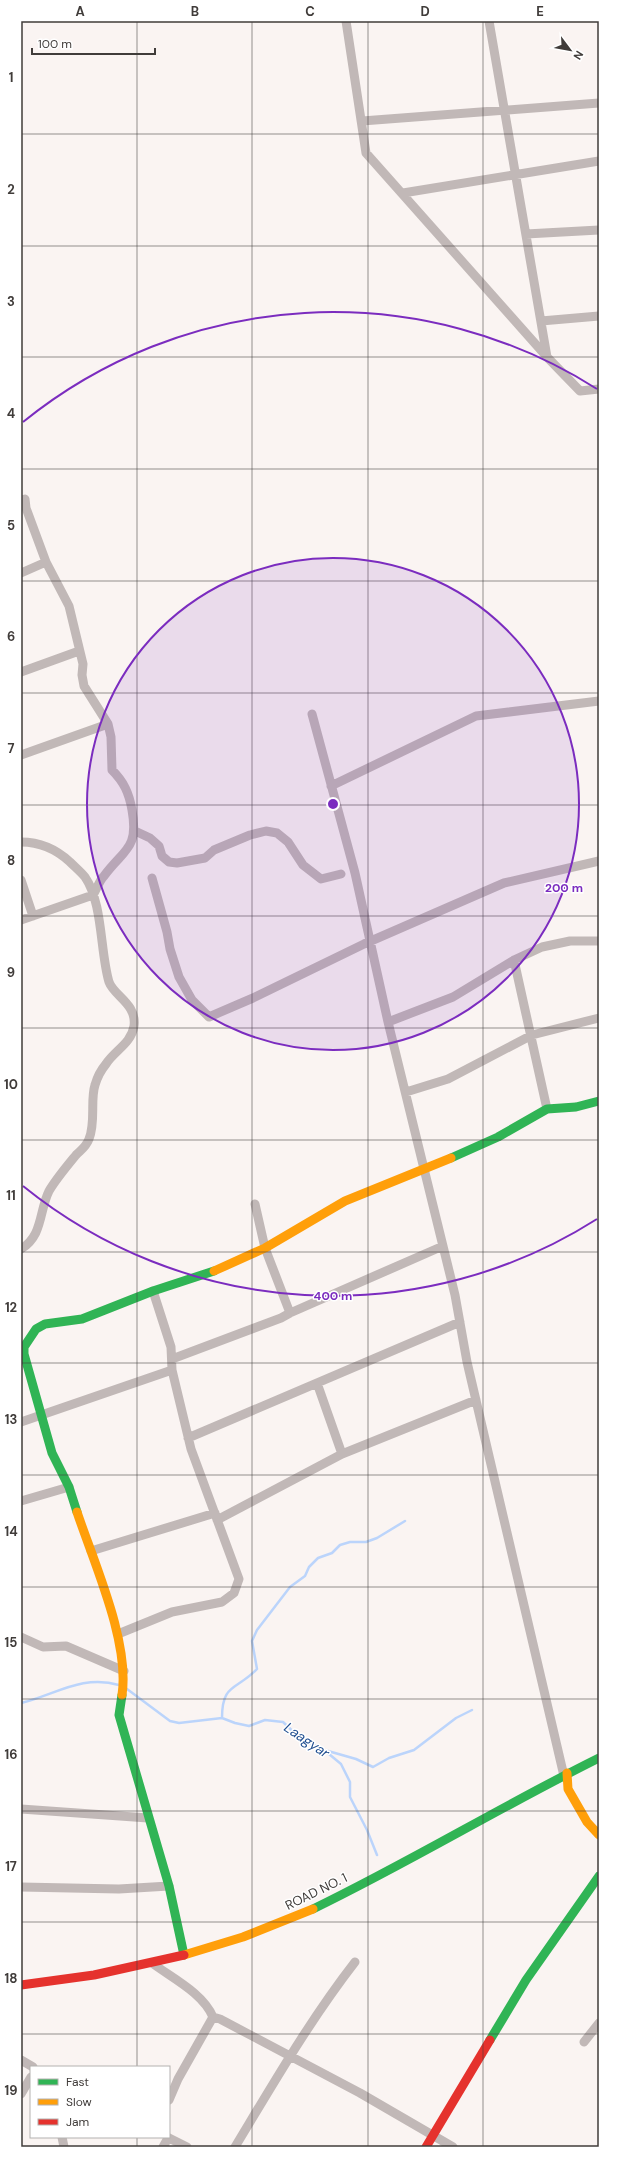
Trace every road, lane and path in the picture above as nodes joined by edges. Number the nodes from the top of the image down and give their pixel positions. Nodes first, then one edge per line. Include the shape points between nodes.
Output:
1 (346, 21) edge
2 (489, 21) edge
3 (599, 103) edge
4 (505, 110) junction
5 (362, 121) junction
6 (599, 161) edge
7 (516, 175) junction
8 (403, 194) junction
9 (599, 230) edge
10 (526, 234) junction
11 (599, 316) edge
12 (541, 321) junction
13 (548, 357) junction
14 (599, 389) edge
15 (21, 500) edge
16 (46, 562) junction
17 (21, 573) edge
18 (79, 651) junction
19 (21, 672) edge
20 (599, 701) edge
21 (312, 714) dead end
22 (108, 724) junction
23 (21, 754) edge
24 (331, 786) junction
25 (135, 831) junction
26 (21, 842) edge
27 (599, 861) edge
28 (341, 874) dead end
29 (152, 878) dead end
30 (21, 880) edge
31 (94, 895) junction
32 (33, 916) junction
33 (21, 920) edge
34 (599, 940) edge
35 (370, 941) junction
36 (514, 960) junction
37 (599, 1018) edge
38 (388, 1022) junction
39 (532, 1035) junction
40 (406, 1092) junction
41 (599, 1101) edge
42 (547, 1109) junction
43 (425, 1170) junction
44 (255, 1204) dead end
45 (443, 1246) junction
46 (265, 1248) junction
47 (21, 1249) edge
48 (153, 1291) junction
49 (290, 1313) junction
50 (460, 1322) junction
51 (22, 1345) edge
52 (172, 1359) junction
53 (172, 1370) junction
54 (317, 1383) junction
55 (476, 1400) junction
56 (42, 1415) junction
57 (21, 1422) edge
58 (188, 1438) junction
59 (342, 1454) junction
60 (69, 1487) junction
61 (21, 1501) edge
62 (216, 1517) junction
63 (91, 1551) junction
64 (118, 1634) junction
65 (21, 1637) edge
66 (124, 1671) junction
67 (599, 1758) edge
68 (565, 1775) junction
69 (21, 1809) edge
70 (148, 1818) junction
71 (599, 1835) edge
72 (599, 1876) edge
73 (169, 1886) junction
74 (21, 1887) edge
75 (184, 1955) junction
76 (150, 1962) junction
77 (355, 1962) dead end
78 (21, 1985) edge
79 (213, 2017) junction
80 (599, 2023) edge
81 (584, 2042) dead end
82 (289, 2057) junction
83 (21, 2060) edge
84 (31, 2066) edge
85 (30, 2079) edge
86 (21, 2094) edge
87 (170, 2098) edge
88 (433, 2134) junction
89 (169, 2138) edge
90 (187, 2147) edge
91 (235, 2147) edge
92 (426, 2147) edge
93 (453, 2147) edge

1 - 5 street
2 - 4 street
3 - 4 street
4 - 5 street
4 - 7 street
5 - 8 street via 366,153
6 - 7 street
7 - 8 street
7 - 10 street
8 - 13 street
9 - 10 street
10 - 12 street
11 - 12 street
12 - 13 street
13 - 14 street via 580,391
15 - 16 street via 25,499
16 - 17 street
16 - 18 street via 69,606
18 - 19 street
18 - 22 street via 83,664 84,686
20 - 24 street via 476,716
21 - 24 street
22 - 23 street
22 - 25 street via 112,770 122,781 129,796
24 - 35 street
25 - 28 street via 150,838 159,846 162,856 169,862 177,863 205,858 214,850 250,835 266,831 277,833 288,842 303,865 321,879
25 - 31 street via 131,844 104,876
26 - 31 street via 49,847 66,859 85,877
27 - 35 street via 504,883
29 - 35 street via 179,978 192,1000 209,1017
30 - 32 street
31 - 32 street
31 - 47 street via 110,984 132,1012 134,1024 131,1036 106,1063 94,1086 90,1138 85,1148 77,1154 50,1189 39,1228
32 - 33 street
34 - 36 street via 570,941 542,947
35 - 38 street
36 - 38 street via 452,997
36 - 39 street
37 - 39 street
38 - 40 street
39 - 40 street via 454,1076
39 - 42 street
40 - 43 street
41 - 42 main road via 576,1107
42 - 43 main road via 498,1137
43 - 45 street
43 - 46 main road via 345,1201
44 - 46 street
45 - 49 street
45 - 50 street
46 - 48 main road via 225,1267
46 - 49 street
48 - 51 main road via 82,1319 45,1324 36,1329
48 - 52 street via 171,1347
49 - 52 street
50 - 54 street
50 - 55 street
51 - 56 main road
52 - 53 street
53 - 56 street
53 - 58 street
54 - 58 street
54 - 59 street
55 - 59 street
55 - 68 street
56 - 57 street
56 - 60 main road via 52,1453
58 - 62 street
59 - 62 street
60 - 61 street
60 - 63 main road
62 - 63 street
62 - 64 street via 238,1579 234,1593 222,1602 172,1612
63 - 64 main road
64 - 66 main road
65 - 66 street via 43,1647 66,1646
66 - 70 main road via 119,1715
67 - 68 main road, ROAD NO. 1
68 - 71 main road via 568,1789 587,1822
68 - 75 main road, ROAD NO. 1 via 312,1909 262,1930
69 - 70 street
70 - 73 main road
72 - 88 main road via 526,1980
73 - 74 street via 119,1889
73 - 75 main road
75 - 76 main road, ROAD NO. 1
76 - 78 main road, ROAD NO. 1 via 93,1975
76 - 79 street via 191,1991
77 - 82 street
79 - 82 street
79 - 87 street
80 - 81 street
82 - 88 street
82 - 91 street
83 - 84 street
85 - 86 street
88 - 92 main road
88 - 93 street
89 - 90 street

